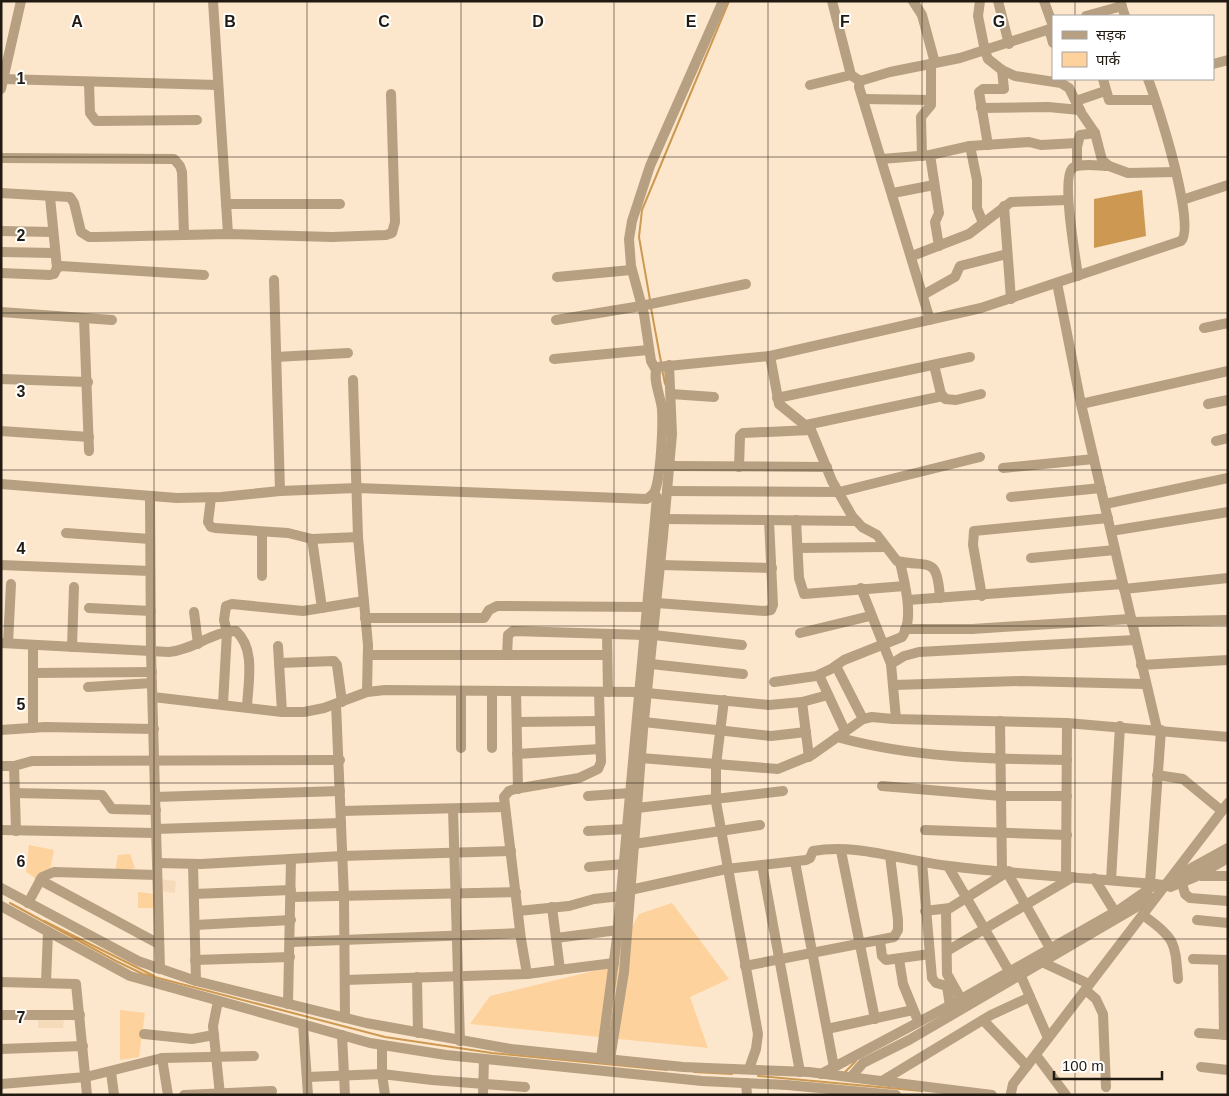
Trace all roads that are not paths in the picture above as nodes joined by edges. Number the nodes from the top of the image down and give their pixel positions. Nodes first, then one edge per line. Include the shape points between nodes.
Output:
1 (21, 1) edge
2 (213, 1) edge
3 (723, 1) edge
4 (832, 1) edge
5 (914, 1) edge
6 (980, 1) edge
7 (998, 1) edge
8 (1044, 1) edge
9 (1122, 8) edge
10 (1090, 15) edge
11 (1052, 28) edge
12 (1009, 44) junction
13 (985, 51) junction
14 (1228, 60) edge
15 (4, 61) edge
16 (933, 63) junction
17 (1214, 64) edge
18 (1002, 70) junction
19 (850, 75) junction
20 (860, 80) junction
21 (1103, 80) edge
22 (1152, 80) edge
23 (1061, 81) edge
24 (89, 82) junction
25 (2, 84) edge
26 (218, 85) junction
27 (810, 85) dead end
28 (1105, 91) junction
29 (391, 94) dead end
30 (863, 99) junction
31 (931, 100) junction
32 (1155, 100) junction
33 (1078, 106) junction
34 (981, 108) junction
35 (197, 120) dead end
36 (1095, 133) junction
37 (988, 144) junction
38 (1077, 144) junction
39 (970, 146) junction
40 (926, 156) junction
41 (1, 158) edge
42 (882, 159) junction
43 (1078, 166) junction
44 (1109, 166) junction
45 (1176, 172) junction
46 (934, 185) junction
47 (1228, 185) edge
48 (1, 193) edge
49 (893, 193) junction
50 (50, 196) junction
51 (1068, 200) junction
52 (1182, 200) junction
53 (226, 204) junction
54 (340, 204) dead end
55 (1004, 206) junction
56 (983, 223) junction
57 (1, 231) edge
58 (54, 232) junction
59 (228, 234) junction
60 (184, 235) junction
61 (939, 246) junction
62 (1, 252) edge
63 (55, 253) junction
64 (1007, 254) junction
65 (912, 256) junction
66 (57, 268) junction
67 (632, 270) junction
68 (1, 273) edge
69 (204, 275) dead end
70 (1078, 276) junction
71 (557, 277) dead end
72 (274, 280) dead end
73 (1058, 283) junction
74 (746, 284) dead end
75 (923, 294) junction
76 (1011, 299) junction
77 (647, 305) junction
78 (1, 312) edge
79 (84, 318) junction
80 (112, 320) dead end
81 (556, 320) dead end
82 (930, 320) junction
83 (1228, 323) edge
84 (1204, 328) dead end
85 (648, 350) junction
86 (348, 353) dead end
87 (770, 356) junction
88 (276, 357) junction
89 (970, 357) dead end
90 (554, 359) dead end
91 (934, 365) junction
92 (663, 367) junction
93 (1228, 371) edge
94 (1, 378) edge
95 (353, 380) dead end
96 (88, 382) junction
97 (671, 394) junction
98 (981, 394) dead end
99 (943, 396) junction
100 (714, 397) dead end
101 (777, 398) junction
102 (1228, 400) edge
103 (1081, 404) junction
104 (1208, 404) dead end
105 (809, 428) junction
106 (1, 432) edge
107 (89, 437) junction
108 (1228, 438) edge
109 (1216, 440) dead end
110 (89, 451) dead end
111 (980, 458) dead end
112 (1094, 459) junction
113 (669, 466) junction
114 (739, 467) junction
115 (826, 467) junction
116 (1003, 468) dead end
117 (1228, 478) edge
118 (1, 484) edge
119 (357, 488) junction
120 (1101, 488) junction
121 (280, 491) junction
122 (839, 492) junction
123 (661, 496) junction
124 (150, 497) junction
125 (1011, 497) dead end
126 (211, 498) junction
127 (1105, 504) junction
128 (1228, 512) edge
129 (1108, 518) junction
130 (664, 519) junction
131 (770, 520) junction
132 (796, 520) junction
133 (856, 521) junction
134 (1111, 531) junction
135 (262, 532) junction
136 (66, 533) dead end
137 (358, 537) junction
138 (312, 538) junction
139 (150, 539) junction
140 (885, 547) junction
141 (798, 548) junction
142 (1115, 550) junction
143 (1031, 558) dead end
144 (900, 562) junction
145 (1, 565) edge
146 (661, 565) junction
147 (772, 568) junction
148 (150, 571) junction
149 (262, 576) dead end
150 (1228, 578) edge
151 (11, 584) dead end
152 (905, 586) junction
153 (74, 587) dead end
154 (1123, 587) junction
155 (861, 588) junction
156 (982, 596) junction
157 (940, 598) junction
158 (908, 600) junction
159 (364, 601) junction
160 (652, 605) junction
161 (89, 608) dead end
162 (322, 608) junction
163 (151, 611) junction
164 (194, 612) dead end
165 (870, 616) junction
166 (365, 618) junction
167 (1131, 620) junction
168 (1228, 620) edge
169 (905, 629) junction
170 (227, 632) junction
171 (800, 633) dead end
172 (607, 634) junction
173 (650, 635) junction
174 (1135, 640) junction
175 (5, 643) edge
176 (198, 644) junction
177 (33, 645) junction
178 (742, 645) dead end
179 (882, 645) junction
180 (278, 646) dead end
181 (72, 647) junction
182 (151, 652) junction
183 (607, 654) junction
184 (368, 655) junction
185 (507, 655) junction
186 (1228, 660) edge
187 (279, 663) junction
188 (651, 664) junction
189 (891, 664) junction
190 (1141, 665) junction
191 (836, 666) junction
192 (152, 672) junction
193 (33, 673) junction
194 (743, 674) dead end
195 (819, 674) junction
196 (774, 682) dead end
197 (152, 683) junction
198 (1145, 684) junction
199 (894, 685) junction
200 (88, 687) dead end
201 (461, 691) junction
202 (367, 692) junction
203 (492, 692) junction
204 (516, 692) junction
205 (603, 692) junction
206 (644, 693) junction
207 (828, 695) junction
208 (153, 697) junction
209 (724, 700) junction
210 (802, 702) junction
211 (339, 703) junction
212 (223, 704) junction
213 (247, 707) junction
214 (282, 712) junction
215 (863, 719) junction
216 (896, 719) junction
217 (600, 721) junction
218 (517, 722) junction
219 (644, 722) junction
220 (1000, 722) junction
221 (1067, 723) junction
222 (1120, 726) junction
223 (33, 728) junction
224 (154, 729) junction
225 (1, 730) edge
226 (1159, 730) junction
227 (720, 731) junction
228 (845, 731) junction
229 (806, 732) junction
230 (837, 737) junction
231 (1228, 737) edge
232 (461, 748) dead end
233 (492, 748) dead end
234 (600, 749) junction
235 (517, 754) junction
236 (809, 757) junction
237 (641, 758) junction
238 (1001, 759) junction
239 (340, 760) junction
240 (1067, 760) junction
241 (154, 762) junction
242 (716, 765) junction
243 (1, 766) edge
244 (14, 766) junction
245 (1157, 775) junction
246 (882, 786) dead end
247 (518, 789) junction
248 (340, 791) junction
249 (783, 791) dead end
250 (15, 793) junction
251 (630, 793) junction
252 (155, 796) junction
253 (588, 796) dead end
254 (1001, 796) junction
255 (1067, 796) junction
256 (715, 798) junction
257 (505, 807) junction
258 (637, 808) junction
259 (453, 809) junction
260 (1226, 809) edge
261 (156, 810) junction
262 (341, 812) junction
263 (342, 822) junction
264 (760, 825) dead end
265 (627, 829) junction
266 (1, 830) edge
267 (925, 830) dead end
268 (16, 831) junction
269 (156, 831) junction
270 (588, 831) dead end
271 (1002, 832) junction
272 (720, 833) junction
273 (1067, 835) junction
274 (634, 844) junction
275 (1228, 848) edge
276 (510, 851) junction
277 (841, 851) junction
278 (454, 852) junction
279 (342, 856) junction
280 (890, 856) junction
281 (1228, 858) edge
282 (292, 859) junction
283 (795, 862) junction
284 (922, 862) junction
285 (157, 863) junction
286 (193, 864) junction
287 (624, 864) junction
288 (762, 865) junction
289 (948, 866) junction
290 (589, 867) dead end
291 (726, 869) junction
292 (1006, 871) junction
293 (157, 875) junction
294 (1070, 876) junction
295 (1228, 876) edge
296 (1195, 877) junction
297 (1094, 878) junction
298 (40, 880) junction
299 (1111, 880) junction
300 (1180, 880) junction
301 (1160, 885) junction
302 (2, 892) edge
303 (516, 892) junction
304 (291, 893) junction
305 (626, 893) junction
306 (194, 894) junction
307 (456, 895) junction
308 (1158, 895) junction
309 (344, 897) junction
310 (966, 898) junction
311 (1228, 901) edge
312 (28, 903) junction
313 (1, 906) edge
314 (1026, 906) junction
315 (552, 908) junction
316 (946, 910) junction
317 (518, 911) junction
318 (925, 911) junction
319 (1114, 912) junction
320 (1147, 918) junction
321 (291, 920) junction
322 (1196, 920) dead end
323 (1228, 923) edge
324 (195, 925) junction
325 (985, 929) junction
326 (618, 930) junction
327 (48, 932) junction
328 (520, 933) junction
329 (457, 935) junction
330 (556, 938) junction
331 (345, 940) junction
332 (880, 941) junction
333 (291, 942) junction
334 (159, 944) junction
335 (859, 944) junction
336 (1050, 948) junction
337 (947, 951) junction
338 (812, 954) junction
339 (930, 954) junction
340 (290, 957) junction
341 (779, 959) junction
342 (899, 959) junction
343 (1193, 959) dead end
344 (196, 960) junction
345 (1226, 960) edge
346 (1042, 962) junction
347 (614, 963) junction
348 (745, 966) junction
349 (160, 969) junction
350 (560, 970) junction
351 (1009, 971) junction
352 (527, 974) junction
353 (1020, 974) junction
354 (458, 976) junction
355 (417, 977) junction
356 (1178, 979) dead end
357 (345, 980) junction
358 (196, 981) junction
359 (1, 982) edge
360 (46, 982) junction
361 (1089, 988) junction
362 (1226, 995) edge
363 (1030, 997) junction
364 (962, 999) junction
365 (218, 1001) junction
366 (288, 1004) junction
367 (950, 1006) junction
368 (913, 1010) junction
369 (1, 1015) edge
370 (80, 1015) junction
371 (345, 1018) junction
372 (875, 1019) junction
373 (982, 1020) junction
374 (919, 1023) junction
375 (303, 1024) junction
376 (827, 1029) junction
377 (418, 1033) junction
378 (1199, 1033) dead end
379 (144, 1034) dead end
380 (214, 1035) junction
381 (342, 1035) junction
382 (1226, 1035) edge
383 (1048, 1038) junction
384 (460, 1041) junction
385 (382, 1045) junction
386 (83, 1046) junction
387 (1, 1049) edge
388 (217, 1056) junction
389 (254, 1056) dead end
390 (162, 1058) junction
391 (605, 1058) junction
392 (1040, 1058) junction
393 (484, 1059) junction
394 (1027, 1066) junction
395 (834, 1067) junction
396 (1201, 1067) dead end
397 (749, 1069) junction
398 (1228, 1070) edge
399 (111, 1072) junction
400 (800, 1072) junction
401 (382, 1074) junction
402 (822, 1074) junction
403 (343, 1076) junction
404 (86, 1077) junction
405 (307, 1077) junction
406 (852, 1077) junction
407 (882, 1081) junction
408 (483, 1083) junction
409 (746, 1083) junction
410 (1, 1084) edge
411 (525, 1087) dead end
412 (1106, 1087) dead end
413 (272, 1091) dead end
414 (839, 1092) edge
415 (220, 1094) edge
416 (1010, 1094) edge
417 (87, 1095) edge
418 (114, 1095) edge
419 (168, 1095) edge
420 (184, 1095) edge
421 (308, 1095) edge
422 (344, 1095) edge
423 (385, 1095) edge
424 (483, 1095) edge
425 (747, 1095) edge
426 (896, 1095) edge
427 (992, 1095) edge
428 (1066, 1095) edge

1 - 15 street
2 - 26 street
3 - 67 street via 650,166 629,239
4 - 19 street
5 - 16 street via 922,15
6 - 13 street via 978,16
7 - 12 street
8 - 11 street
9 - 10 street
11 - 12 street
12 - 13 street
13 - 16 street
13 - 18 street via 988,59
14 - 17 street
15 - 25 street
16 - 20 street
16 - 31 street
18 - 23 street via 1015,76
18 - 34 street via 1005,87 981,90
19 - 20 street
19 - 27 street
20 - 30 street
21 - 28 street
22 - 32 street
23 - 33 street via 1069,88
24 - 25 street
24 - 26 street
24 - 35 street via 90,113 96,121
26 - 53 street
28 - 32 street via 1112,101
28 - 33 street
29 - 59 street via 395,222 392,233 332,237
30 - 31 street
30 - 42 street
31 - 40 street via 930,108 921,117
32 - 45 street
33 - 34 street
33 - 36 street
34 - 37 street
36 - 38 street via 1081,134
36 - 44 street via 1102,160
37 - 38 street
37 - 39 street
38 - 43 street
39 - 40 street
39 - 56 street
40 - 42 street
40 - 46 street
41 - 60 street via 174,159 182,172
42 - 49 street
43 - 44 street
43 - 51 street via 1068,175
44 - 45 street via 1128,173
45 - 52 street
46 - 49 street
46 - 61 street via 939,212 935,226
47 - 52 street
48 - 50 street
49 - 65 street
50 - 58 street
50 - 60 street via 72,199 79,228 89,236
51 - 55 street via 1017,200
51 - 70 street
52 - 70 street via 1185,235 1180,241
53 - 54 street
53 - 59 street
55 - 56 street
55 - 64 street
56 - 61 street via 961,238
57 - 58 street
58 - 63 street
59 - 60 street
61 - 65 street
62 - 63 street
63 - 66 street
64 - 75 street via 960,266 955,277
64 - 76 street
65 - 75 street
66 - 68 street via 50,275
66 - 69 street
67 - 71 street
67 - 77 street
70 - 73 street
72 - 88 street
73 - 76 street
73 - 103 street
74 - 77 street
75 - 82 street
76 - 82 street
77 - 81 street
77 - 85 street
78 - 79 street
79 - 80 street
79 - 96 street
82 - 87 street
83 - 84 street
85 - 90 street
85 - 92 street
86 - 88 street
87 - 92 street
87 - 101 street
88 - 121 street
89 - 91 street
91 - 99 street
91 - 101 street
92 - 97 street
92 - 123 street via 658,469
93 - 103 street
94 - 96 street
95 - 119 street
96 - 107 street
97 - 100 street
97 - 113 street
98 - 99 street via 952,400
99 - 105 street
101 - 105 street via 782,408
102 - 104 street
103 - 112 street
105 - 114 street via 743,433 740,436
105 - 115 street
106 - 107 street
107 - 110 street
108 - 109 street
111 - 122 street
112 - 116 street
112 - 120 street
113 - 114 street
113 - 123 street
114 - 115 street
115 - 122 street
117 - 127 street
118 - 124 street
119 - 121 street
119 - 123 street via 637,500
119 - 137 street
120 - 125 street
120 - 127 street
121 - 126 street
122 - 123 street
122 - 133 street
123 - 130 street
123 - 160 street
124 - 126 street
124 - 139 street
126 - 135 street via 208,522 211,527
127 - 129 street
128 - 134 street
129 - 134 street
129 - 156 street via 974,531 973,545
130 - 131 street
130 - 146 street
131 - 132 street
131 - 147 street
132 - 133 street
132 - 141 street
133 - 140 street via 875,534
134 - 142 street
135 - 138 street
135 - 149 street
136 - 139 street
137 - 138 street
137 - 159 street
138 - 162 street
139 - 148 street
140 - 141 street
140 - 144 street
141 - 155 street via 800,586 804,594
142 - 143 street
142 - 154 street
144 - 152 street
144 - 157 street via 924,563 932,568
145 - 148 street
146 - 147 street
146 - 160 street
147 - 160 street via 773,604 768,610
148 - 163 street
150 - 154 street
151 - 175 street
152 - 155 street
152 - 158 street
153 - 181 street
154 - 156 street
154 - 167 street
155 - 165 street
156 - 157 street
157 - 158 street
158 - 169 street
159 - 162 street
159 - 166 street
160 - 166 street via 497,606 484,618
160 - 173 street
161 - 163 street
162 - 170 street via 303,611 232,604 224,610
163 - 182 street
164 - 176 street
165 - 171 street
165 - 179 street
166 - 184 street
167 - 168 street
167 - 169 street via 972,629
167 - 174 street
169 - 179 street via 902,637
170 - 176 street
170 - 212 street
170 - 213 street via 236,631 248,647
172 - 173 street
172 - 183 street
172 - 185 street via 513,631 508,635
173 - 178 street
173 - 188 street
173 - 206 street
174 - 189 street via 919,652
174 - 190 street
175 - 177 street
176 - 182 street via 175,652
177 - 181 street
177 - 193 street
179 - 189 street
179 - 191 street
180 - 187 street
181 - 182 street
182 - 192 street
183 - 185 street
183 - 205 street
184 - 185 street
184 - 202 street
186 - 190 street
187 - 211 street via 334,661 337,665
187 - 214 street
188 - 194 street
188 - 206 street
189 - 199 street
190 - 198 street
191 - 195 street
191 - 215 street
192 - 193 street
192 - 197 street
193 - 223 street
195 - 196 street
195 - 207 street
197 - 200 street
197 - 208 street
198 - 199 street via 1021,681
198 - 226 street
199 - 216 street
201 - 202 street
201 - 203 street
201 - 232 street
202 - 211 street
203 - 204 street
203 - 233 street
204 - 205 street
204 - 218 street
205 - 206 street
205 - 217 street
206 - 209 street
206 - 219 street
206 - 251 street
207 - 210 street
207 - 228 street
208 - 212 street
208 - 224 street
209 - 210 street via 769,705
209 - 227 street
210 - 229 street
211 - 214 street via 304,712
211 - 239 street
212 - 213 street
213 - 214 street
215 - 216 street via 872,716
215 - 228 street
216 - 220 street
217 - 218 street
217 - 234 street
218 - 235 street
219 - 227 street
219 - 237 street
220 - 221 street
220 - 238 street
221 - 222 street
221 - 240 street
222 - 226 street
222 - 299 street
223 - 224 street
223 - 225 street
224 - 241 street
226 - 231 street
226 - 245 street
227 - 229 street via 770,736
227 - 242 street
228 - 230 street
229 - 236 street
230 - 236 street
230 - 238 street via 928,754
234 - 235 street
234 - 247 street via 598,769 579,778
235 - 247 street
236 - 242 street via 771,770
237 - 242 street
237 - 258 street
238 - 240 street
238 - 254 street
239 - 241 street
239 - 248 street
240 - 255 street
241 - 244 street via 32,761
241 - 252 street
242 - 256 street
243 - 244 street
244 - 250 street
245 - 260 street via 1183,779
245 - 301 street
246 - 254 street
247 - 257 street via 506,793
248 - 252 street
248 - 262 street
249 - 256 street
250 - 261 street via 102,795 112,809
250 - 268 street
251 - 253 street
251 - 265 street
252 - 261 street
254 - 255 street
254 - 271 street
255 - 273 street
256 - 258 street
256 - 272 street
257 - 259 street
257 - 276 street
258 - 274 street
259 - 262 street
259 - 278 street
260 - 300 street
260 - 301 street
261 - 269 street
262 - 263 street
263 - 269 street
263 - 279 street
264 - 272 street
265 - 270 street
265 - 287 street
266 - 268 street
267 - 271 street
268 - 269 street
269 - 285 street
271 - 273 street
271 - 292 street
272 - 274 street
272 - 291 street
273 - 294 street
274 - 305 street
275 - 300 street
276 - 278 street
276 - 303 street
277 - 280 street
277 - 283 street via 816,851 811,853 809,860
277 - 335 street
278 - 279 street
278 - 307 street
279 - 282 street
279 - 309 street
280 - 284 street
280 - 332 street via 898,930 894,937
281 - 296 street
282 - 286 street
282 - 304 street
283 - 288 street
283 - 338 street
284 - 289 street
284 - 318 street
285 - 286 street
285 - 293 street
286 - 306 street
287 - 290 street
287 - 305 street
288 - 291 street
288 - 341 street
289 - 292 street
289 - 310 street
291 - 305 street
291 - 348 street
292 - 294 street
292 - 310 street
292 - 314 street
293 - 298 street via 54,872
293 - 334 street
294 - 297 street
294 - 314 street
295 - 296 street
296 - 300 street
297 - 299 street
297 - 319 street
298 - 312 street
298 - 334 street
299 - 301 street
300 - 301 street
300 - 311 street via 1190,898
301 - 308 street
301 - 319 street
301 - 320 street
302 - 312 street
303 - 307 street
303 - 317 street
304 - 306 street
304 - 309 street
304 - 321 street
305 - 315 street
305 - 326 street
305 - 391 street via 624,972
306 - 324 street
307 - 309 street
307 - 329 street
308 - 346 street
308 - 361 street
309 - 331 street
310 - 316 street
310 - 325 street
312 - 349 street via 120,952
313 - 327 street
314 - 325 street
314 - 336 street
315 - 317 street
315 - 330 street
316 - 318 street
316 - 337 street
317 - 328 street
318 - 339 street
319 - 336 street
320 - 356 street via 1174,943
320 - 361 street
321 - 324 street
321 - 333 street
322 - 323 street
324 - 344 street
325 - 337 street
325 - 351 street
326 - 330 street
326 - 347 street
327 - 360 street
327 - 365 street via 130,976
328 - 329 street
328 - 352 street
329 - 331 street
329 - 354 street
330 - 350 street
331 - 333 street
331 - 357 street
332 - 335 street
332 - 342 street via 884,959
333 - 340 street
334 - 349 street
335 - 338 street
335 - 372 street
336 - 351 street
337 - 364 street via 948,978
338 - 341 street
338 - 376 street
339 - 342 street
339 - 367 street via 932,978 936,984 947,986
340 - 344 street
340 - 366 street
341 - 348 street
341 - 400 street
342 - 368 street via 903,984
343 - 345 street
344 - 358 street
345 - 362 street
346 - 353 street
346 - 361 street
347 - 350 street
347 - 391 street
348 - 397 street via 758,1034
349 - 358 street
350 - 352 street
351 - 364 street
352 - 354 street
353 - 363 street
353 - 406 street via 909,1040 863,1063
354 - 355 street
354 - 384 street
355 - 357 street
355 - 377 street
357 - 371 street
358 - 366 street
359 - 360 street
360 - 370 street via 76,984
361 - 383 street
361 - 392 street
361 - 412 street via 1103,1014
362 - 382 street
363 - 373 street
363 - 383 street
364 - 367 street
365 - 375 street
365 - 380 street
366 - 371 street
367 - 374 street
368 - 372 street
368 - 374 street
369 - 370 street
370 - 386 street
371 - 377 street
372 - 376 street
373 - 394 street
373 - 407 street
374 - 395 street
375 - 381 street
375 - 405 street
376 - 395 street
377 - 384 street
378 - 382 street
379 - 380 street via 192,1039
380 - 388 street
381 - 385 street
381 - 403 street
383 - 394 street
384 - 391 street
385 - 393 street
385 - 401 street
386 - 387 street
386 - 404 street
388 - 389 street
388 - 390 street
388 - 415 street
390 - 399 street
390 - 419 street
391 - 397 street via 683,1067
392 - 416 street
392 - 428 street
393 - 408 street
393 - 409 street
394 - 416 street via 1013,1084
395 - 402 street
396 - 398 street
397 - 400 street
399 - 404 street
399 - 418 street
400 - 402 street
401 - 403 street
401 - 408 street
401 - 423 street
402 - 406 street
403 - 405 street
403 - 422 street
404 - 410 street
404 - 417 street
405 - 421 street
406 - 407 street
407 - 427 street
408 - 411 street
408 - 424 street
409 - 414 street
409 - 425 street
413 - 415 street
414 - 426 street
415 - 420 street

